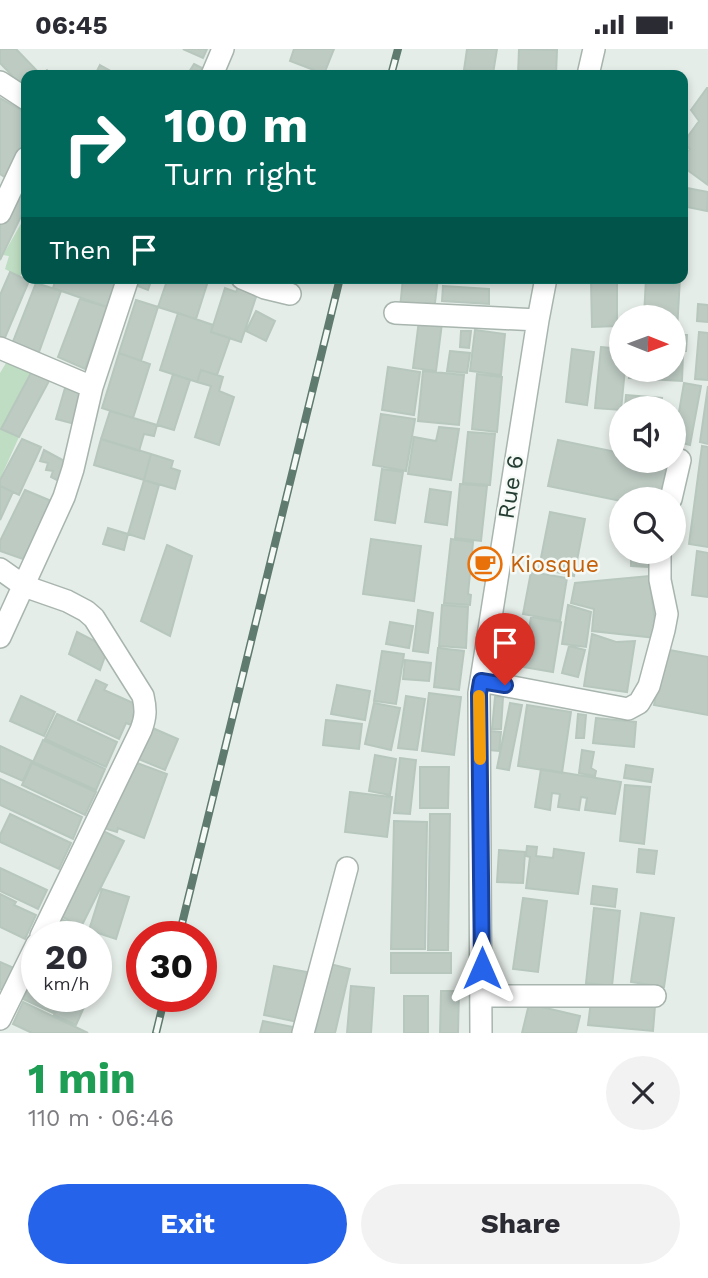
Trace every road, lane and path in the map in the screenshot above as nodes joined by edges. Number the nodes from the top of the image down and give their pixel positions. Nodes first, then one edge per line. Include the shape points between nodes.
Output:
1 (223, 49) edge
2 (594, 49) edge
3 (214, 70) edge
4 (589, 70) edge
5 (0, 82) edge
6 (21, 96) edge
7 (21, 169) edge
8 (0, 213) edge
9 (126, 284) edge
10 (256, 284) edge
11 (545, 284) edge
12 (290, 294) dead end
13 (395, 313) dead end
14 (538, 320) junction
15 (0, 348) edge
16 (92, 387) junction
17 (660, 564) edge
18 (0, 569) edge
19 (24, 586) junction
20 (0, 637) edge
21 (481, 681) junction
22 (347, 868) dead end
23 (48, 921) edge
24 (21, 976) edge
25 (482, 996) junction
26 (655, 996) dead end
27 (0, 1019) edge
28 (303, 1033) edge
29 (481, 1033) edge

1 - 3 street
2 - 4 street
5 - 6 street
7 - 8 street
9 - 16 street
10 - 12 street
11 - 14 street, Rue 6
13 - 14 street
14 - 21 street, Rue 6
15 - 16 street
16 - 19 street via 64,497
17 - 21 street via 667,614 649,685 639,703 628,709
18 - 19 street
19 - 20 street
19 - 23 street via 67,601 94,618 146,709 141,730
21 - 25 street, Rue 6
22 - 28 street
24 - 27 street
25 - 26 street
25 - 29 street, Rue 6

